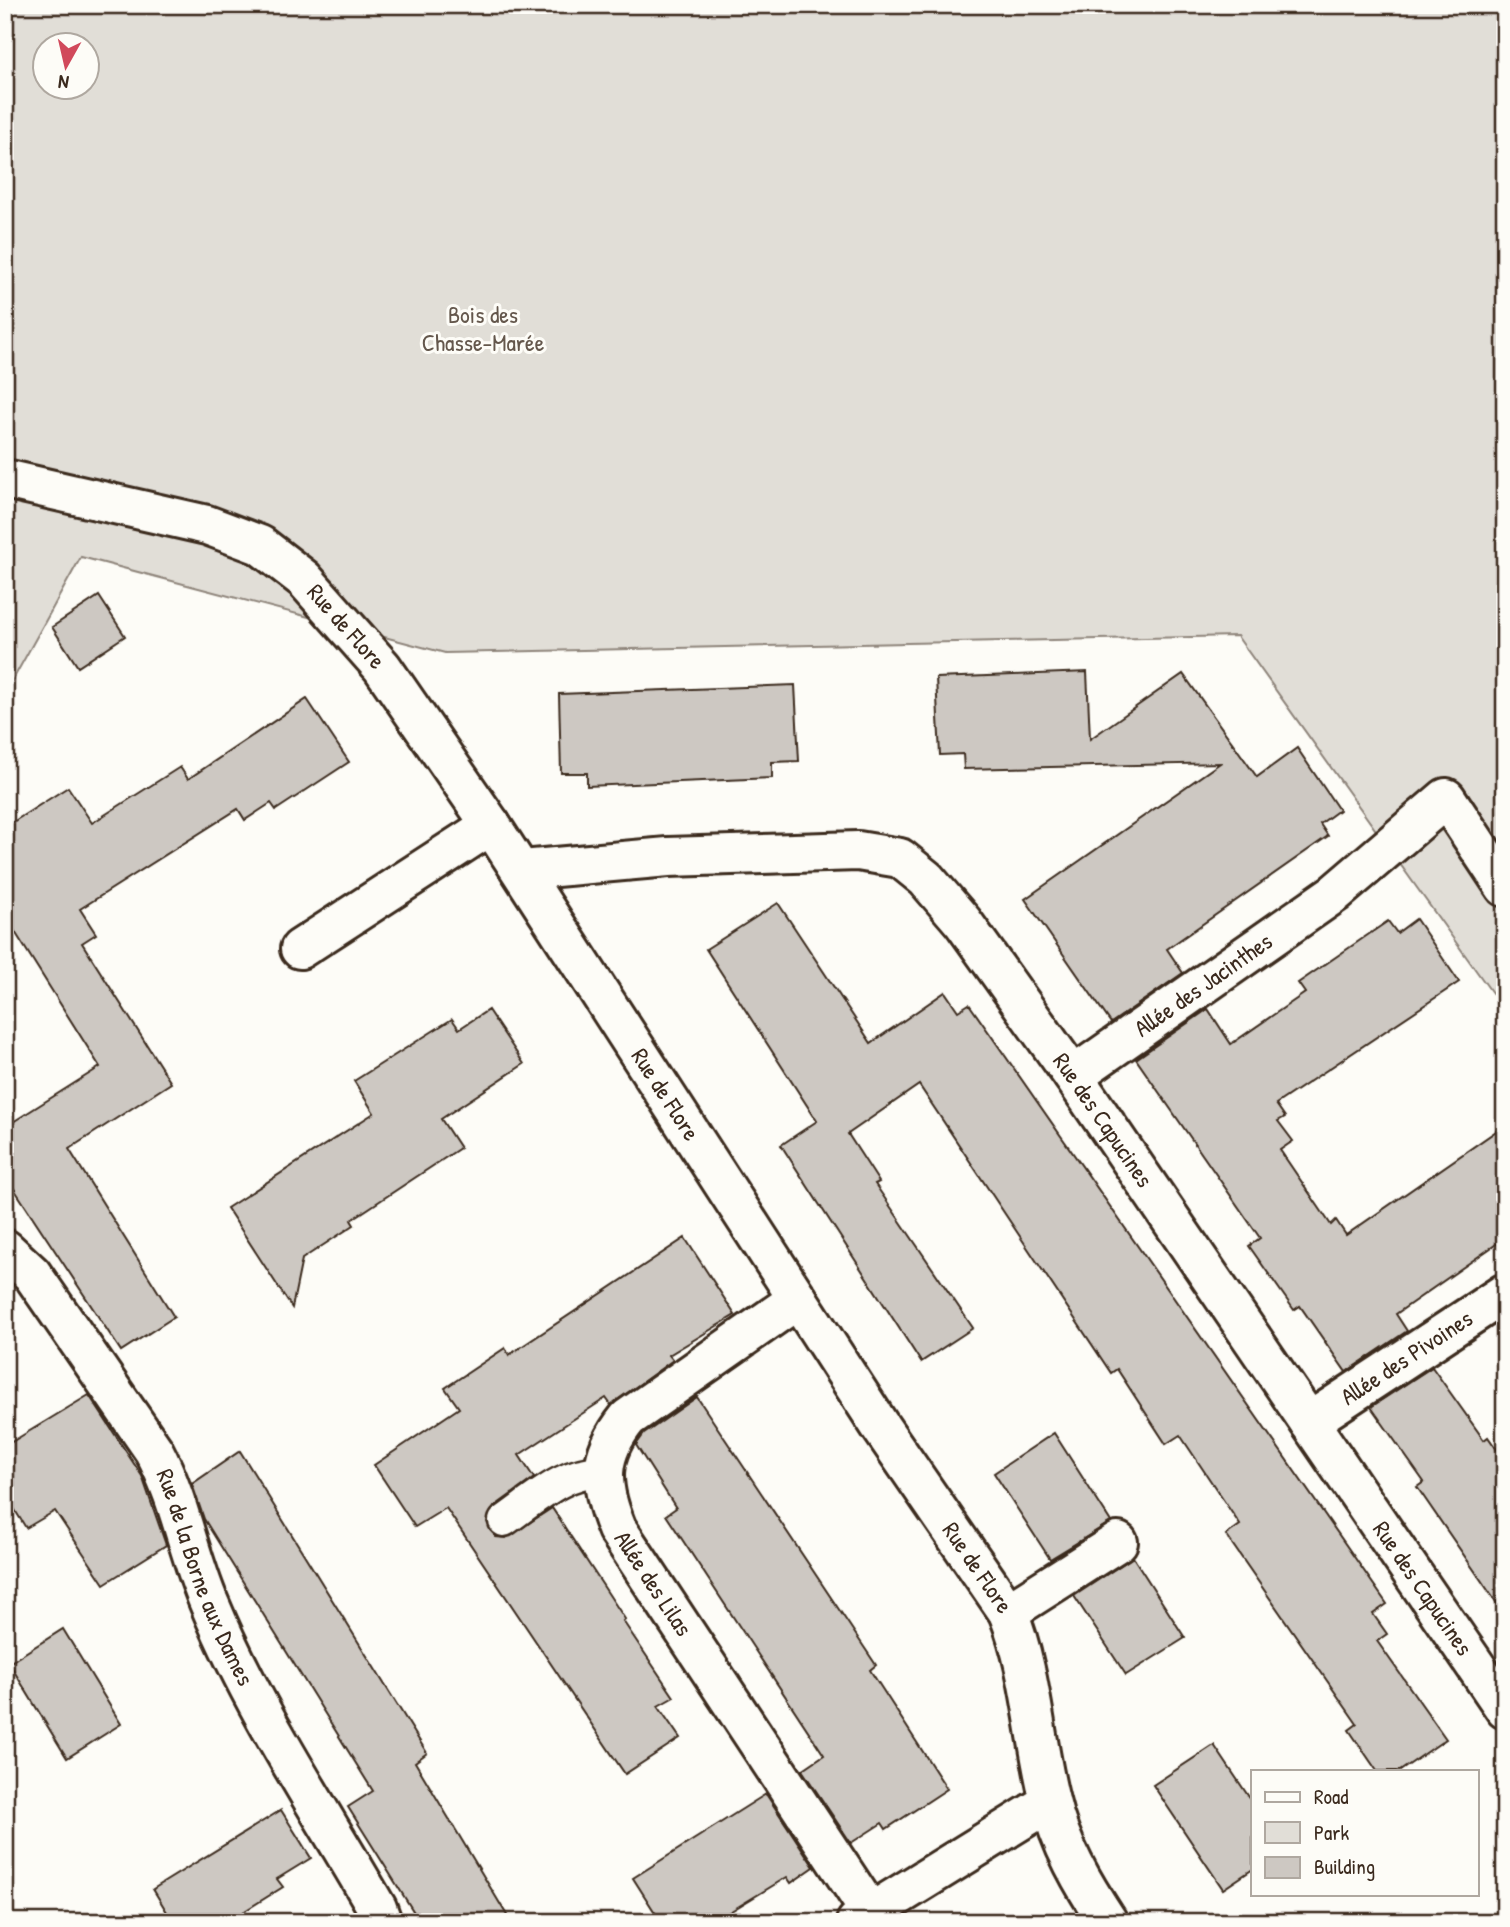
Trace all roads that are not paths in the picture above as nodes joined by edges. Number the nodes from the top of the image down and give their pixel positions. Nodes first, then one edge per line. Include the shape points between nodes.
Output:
1 (5, 479) edge
2 (491, 824) junction
3 (522, 870) junction
4 (1505, 887) edge
5 (300, 949) dead end
6 (1073, 1076) junction
7 (5, 1249) edge
8 (1505, 1293) edge
9 (797, 1299) junction
10 (1309, 1422) junction
11 (603, 1472) junction
12 (504, 1521) dead end
13 (1118, 1542) dead end
14 (1008, 1612) junction
15 (1505, 1710) edge
16 (1050, 1802) junction
17 (863, 1917) edge
18 (382, 1922) edge
19 (1108, 1922) edge

1 - 2 street, Rue de Flore via 207,525 260,545 304,579 382,667
2 - 3 street, Rue de Flore
2 - 5 street
3 - 6 street, Rue des Capucines via 668,857 858,851 900,858 926,879 964,922
3 - 9 street, Rue de Flore
4 - 6 street, Allée des Jacinthes via 1446,798 1335,893
6 - 10 street, Rue des Capucines
7 - 18 street, Rue de la Borne aux Dames via 32,1274 154,1451 169,1479 209,1605
8 - 10 street, Allée des Pivoines
9 - 11 street, Allée des Lilas via 628,1418 612,1438
9 - 14 street, Rue de Flore
10 - 15 street, Rue des Capucines
11 - 12 lane via 587,1470 568,1478
11 - 17 street, Allée des Lilas via 604,1496 617,1530
13 - 14 street
14 - 16 street, Rue de Flore via 1020,1642
16 - 17 street
16 - 19 street, Rue de Flore via 1074,1867

